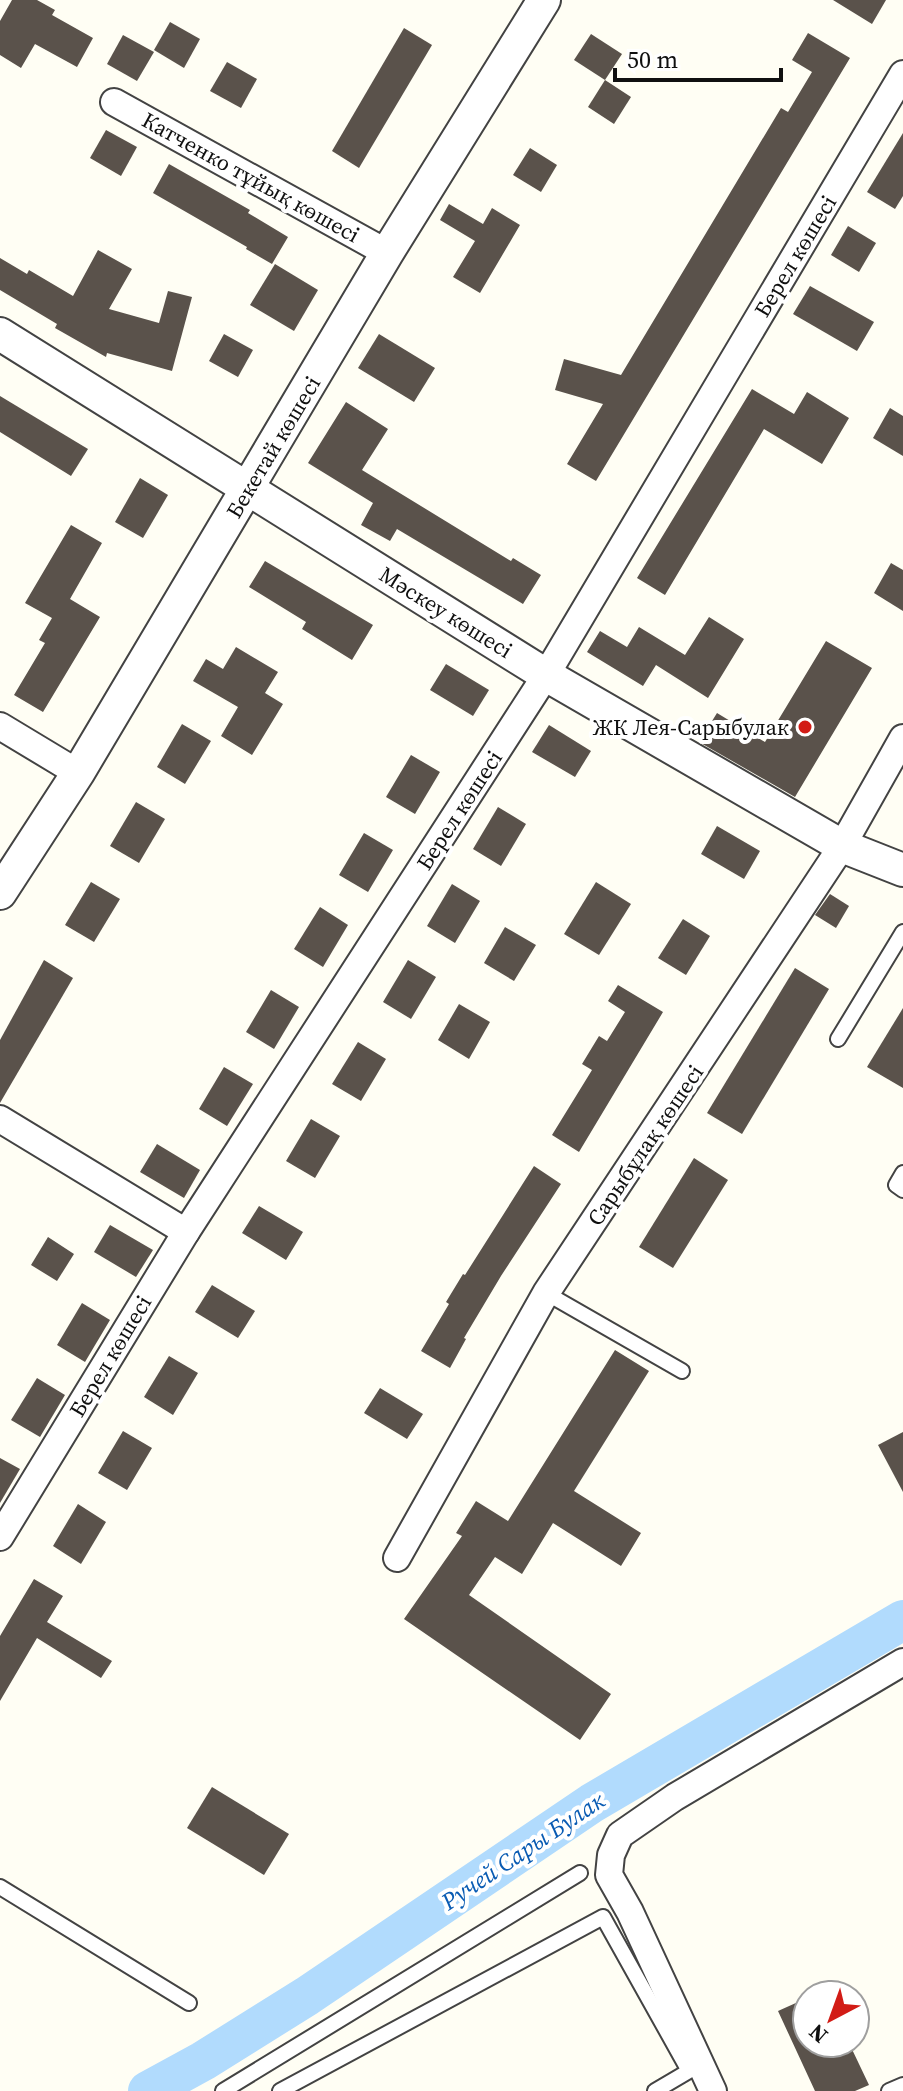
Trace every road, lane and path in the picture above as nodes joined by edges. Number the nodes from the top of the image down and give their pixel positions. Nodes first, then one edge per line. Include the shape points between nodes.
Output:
1 (544, 0) edge
2 (902, 77) edge
3 (114, 102) dead end
4 (387, 253) junction
5 (0, 334) edge
6 (249, 488) junction
7 (546, 675) junction
8 (0, 726) edge
9 (903, 738) edge
10 (78, 773) junction
11 (842, 846) junction
12 (903, 870) edge
13 (0, 893) edge
14 (903, 932) edge
15 (838, 1039) dead end
16 (0, 1119) edge
17 (903, 1173) edge
18 (903, 1190) edge
19 (186, 1232) junction
20 (546, 1293) junction
21 (682, 1371) dead end
22 (0, 1537) edge
23 (397, 1558) dead end
24 (903, 1662) edge
25 (580, 1873) dead end
26 (0, 1887) edge
27 (189, 2003) dead end
28 (903, 2085) edge
29 (247, 2086) edge
30 (284, 2090) edge
31 (223, 2091) edge
32 (655, 2091) edge
33 (713, 2091) edge
34 (889, 2091) edge

1 - 4 street, Бекетай көшесі
2 - 7 street, Берел көшесі
3 - 4 street, Катченко тұйық көшесі
4 - 6 street, Бекетай көшесі
5 - 6 street, Мәскеу көшесі
6 - 7 street, Мәскеу көшесі
6 - 10 street, Бекетай көшесі
7 - 11 street, Мәскеу көшесі
7 - 19 street, Берел көшесі
8 - 10 street
9 - 11 street, Сарыбұлақ көшесі
10 - 13 street, Бекетай көшесі
11 - 12 street, Мәскеу көшесі
11 - 20 street, Сарыбұлақ көшесі
14 - 15 lane
16 - 19 street
17 - 18 lane via 896,1185
19 - 22 street, Берел көшесі
20 - 21 lane
20 - 23 street, Сарыбұлақ көшесі
24 - 33 street via 675,1797 620,1835 611,1855 609,1875
25 - 29 lane
26 - 27 lane
28 - 34 lane
29 - 31 lane
30 - 32 lane via 603,1917 689,2071

